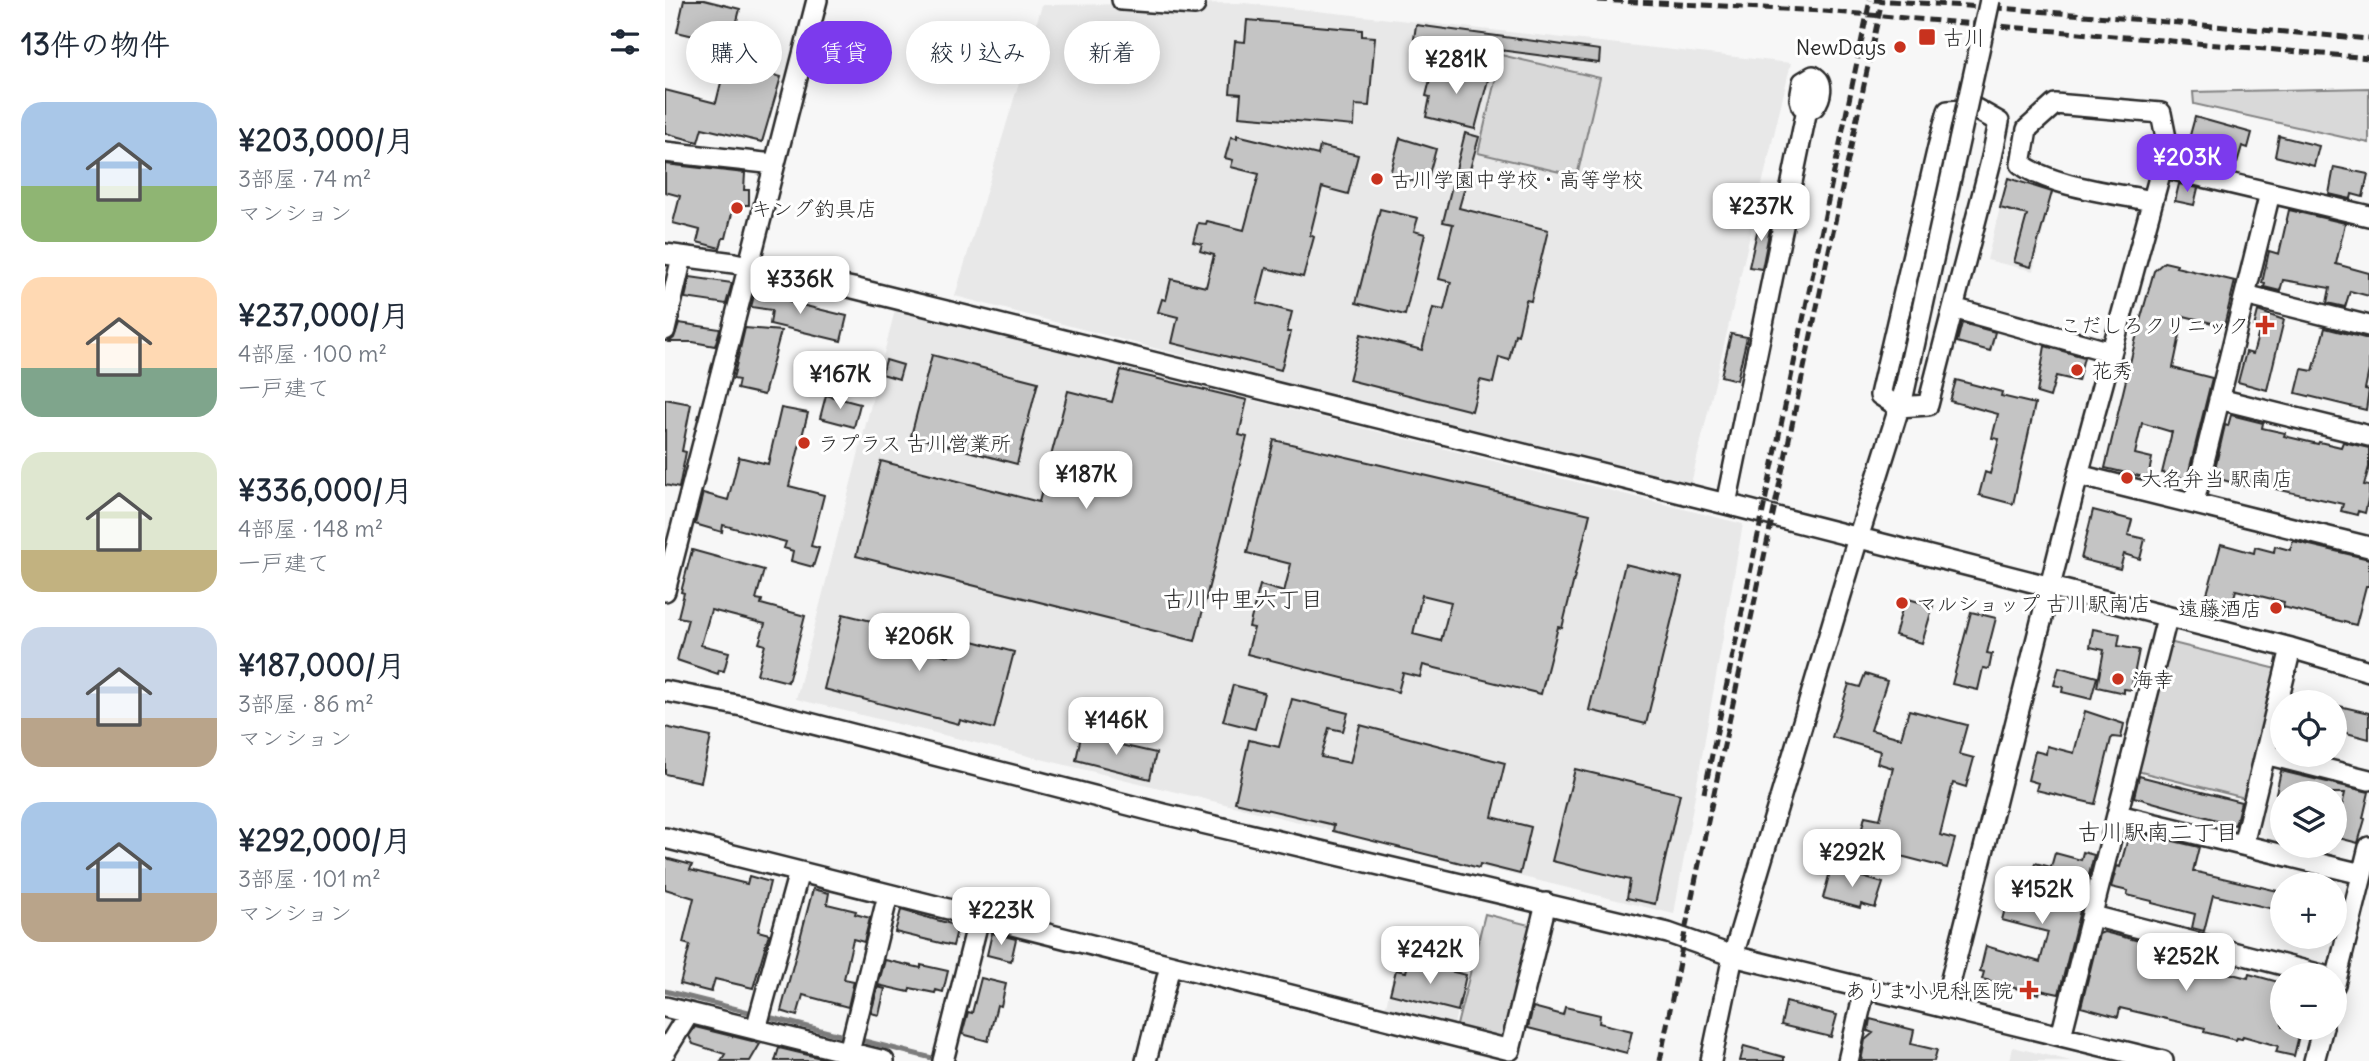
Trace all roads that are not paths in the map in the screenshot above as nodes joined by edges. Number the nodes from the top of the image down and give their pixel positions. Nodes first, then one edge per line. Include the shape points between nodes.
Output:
1 (817, 0) edge
2 (1122, 0) edge
3 (1990, 0) edge
4 (1195, 5) dead end
5 (1807, 109) dead end
6 (665, 152) edge
7 (774, 164) junction
8 (2161, 167) junction
9 (2270, 193) junction
10 (2152, 201) junction
11 (2369, 216) edge
12 (673, 255) edge
13 (748, 266) junction
14 (2245, 295) junction
15 (1953, 308) junction
16 (2369, 326) edge
17 (665, 330) edge
18 (2111, 352) junction
19 (1902, 399) junction
20 (2219, 399) junction
21 (2369, 436) edge
22 (2078, 475) junction
23 (2193, 502) junction
24 (1726, 504) junction
25 (1858, 538) junction
26 (2369, 547) edge
27 (665, 587) edge
28 (2050, 589) junction
29 (2168, 618) junction
30 (2291, 649) junction
31 (2369, 671) edge
32 (665, 691) edge
33 (2265, 754) junction
34 (2369, 780) edge
35 (2117, 815) junction
36 (665, 838) edge
37 (2243, 845) junction
38 (2369, 847) edge
39 (799, 872) junction
40 (2362, 874) junction
41 (888, 895) junction
42 (1546, 903) junction
43 (2093, 916) junction
44 (979, 918) junction
45 (1733, 956) junction
46 (2271, 963) edge
47 (2337, 963) edge
48 (1170, 966) junction
49 (1865, 988) junction
50 (665, 1007) edge
51 (1944, 1007) junction
52 (689, 1013) junction
53 (759, 1019) junction
54 (2061, 1036) junction
55 (2320, 1040) edge
56 (852, 1041) junction
57 (665, 1052) edge
58 (944, 1057) edge
59 (884, 1061) edge
60 (1146, 1061) edge
61 (1711, 1061) edge
62 (1848, 1061) edge
63 (2163, 1061) edge
64 (2314, 1061) edge

1 - 7 street
2 - 4 street
3 - 19 street, bridge
5 - 24 street
6 - 7 street
7 - 13 street
8 - 9 street
8 - 10 street
8 - 10 street via 2167,144 2161,113 2055,104 2027,129 2021,164 2033,173
9 - 11 street
9 - 14 street
10 - 18 street
12 - 13 street
12 - 17 street
13 - 24 street
13 - 27 street
14 - 16 street
14 - 20 street
15 - 18 street
15 - 19 street via 1927,405
15 - 19 street via 1999,122 1976,109 1948,111 1938,147 1880,395
18 - 22 street
19 - 25 street
20 - 21 street
20 - 23 street
22 - 23 street
22 - 28 street
23 - 26 street
24 - 25 street
25 - 28 street
25 - 45 street
28 - 29 street
28 - 51 street
29 - 30 street
29 - 35 street
30 - 31 street
30 - 33 street
32 - 42 street via 747,707 1164,814
33 - 34 street
33 - 37 street
35 - 37 street
35 - 43 street
36 - 39 street
37 - 40 street
38 - 40 street
39 - 41 street
39 - 53 street
40 - 47 street
41 - 44 street
41 - 56 street
42 - 45 street via 1668,933
42 - 48 street via 1510,1050
43 - 46 street
43 - 54 street
44 - 48 street
44 - 58 street
45 - 49 street
45 - 61 street
48 - 60 street
49 - 51 street
49 - 62 street
50 - 52 street
51 - 54 street
52 - 53 street
52 - 57 street
53 - 56 street
54 - 63 street
55 - 64 street
56 - 59 street

